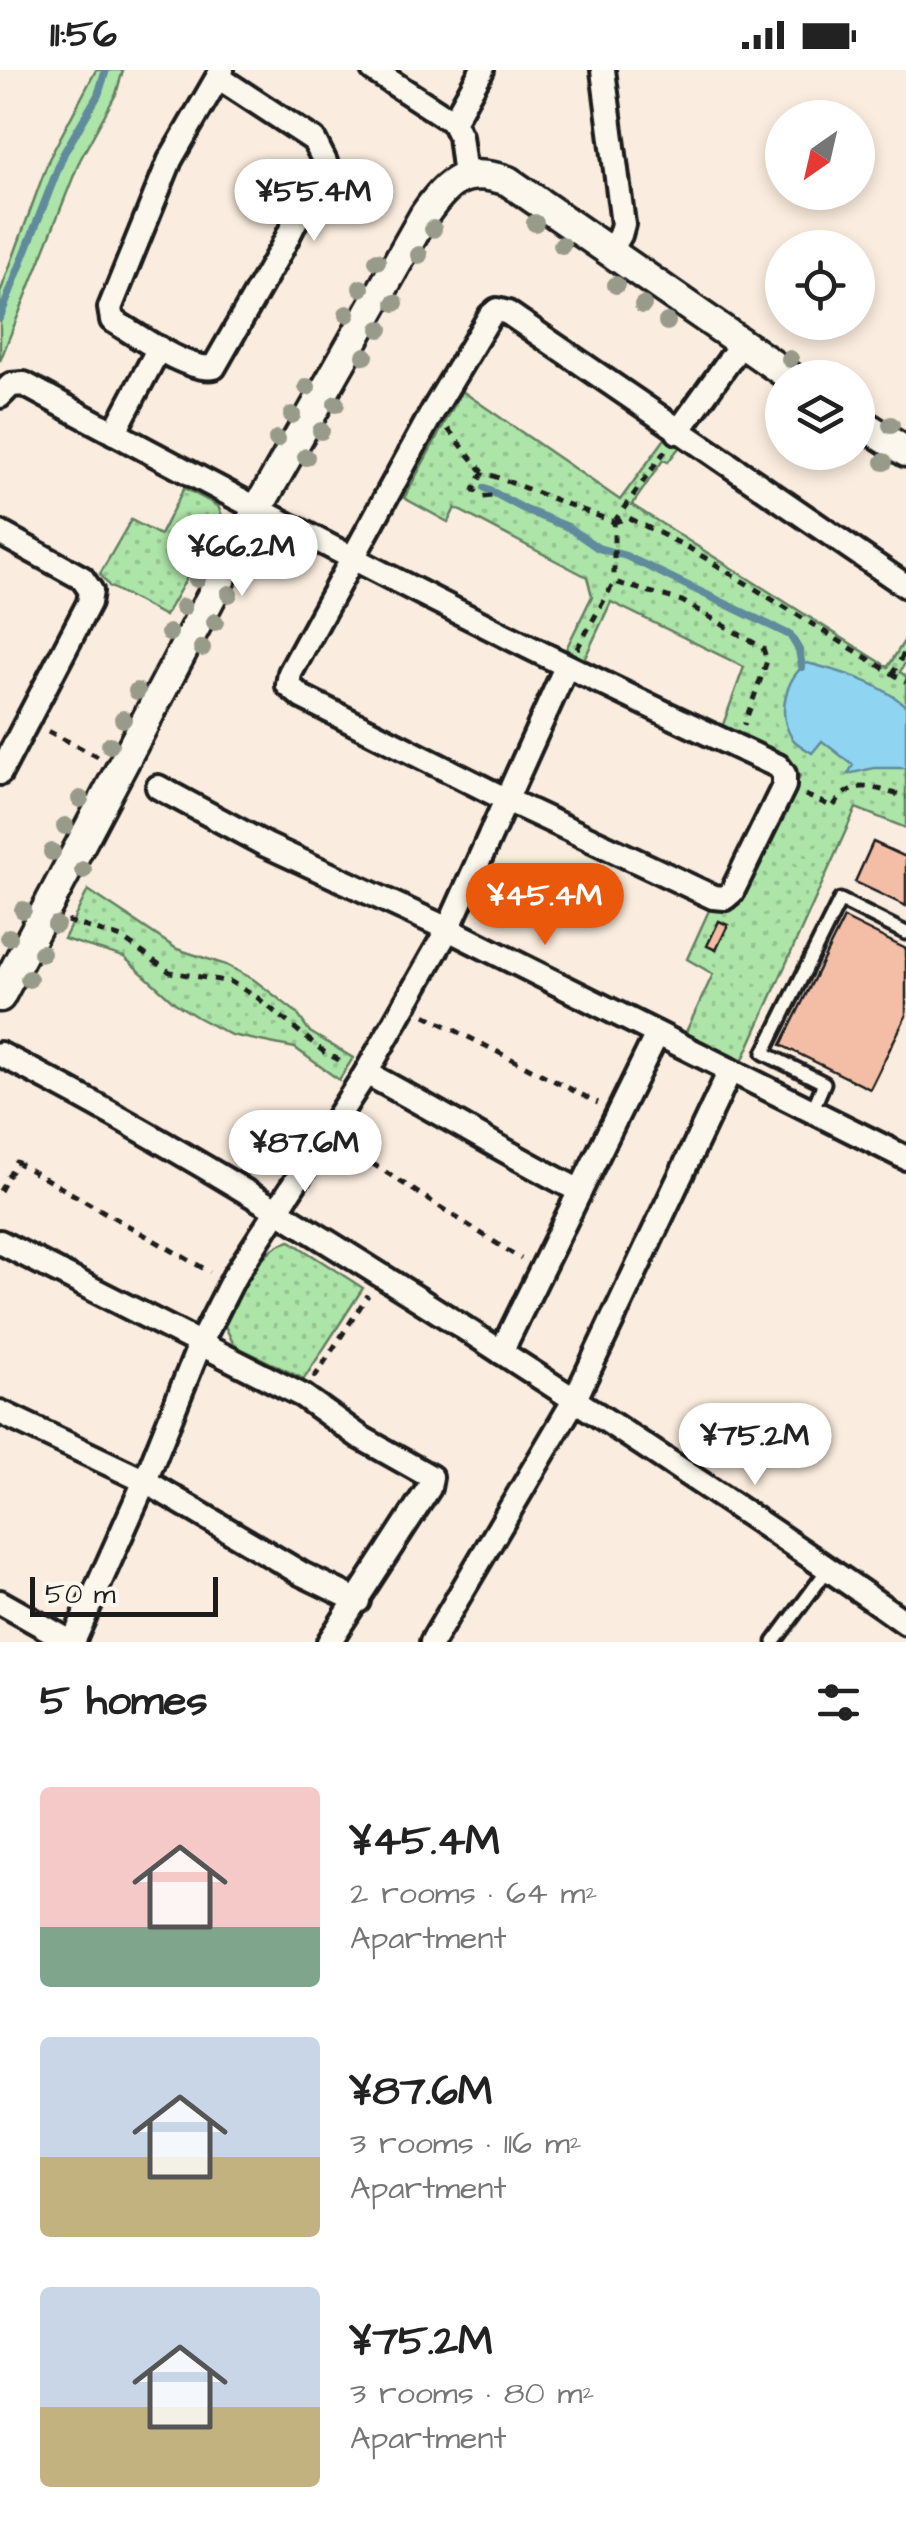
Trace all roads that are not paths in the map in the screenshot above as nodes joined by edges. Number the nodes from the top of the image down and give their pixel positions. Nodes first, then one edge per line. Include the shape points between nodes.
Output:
1 (373, 70) edge
2 (482, 70) edge
3 (603, 70) edge
4 (220, 73) edge
5 (453, 122) junction
6 (465, 176) junction
7 (610, 252) junction
8 (741, 344) junction
9 (160, 348) junction
10 (765, 360) edge
11 (0, 396) edge
12 (875, 431) edge
13 (678, 432) junction
14 (114, 433) junction
15 (906, 452) edge
16 (257, 510) junction
17 (0, 532) edge
18 (351, 560) junction
19 (906, 586) edge
20 (566, 667) junction
21 (0, 772) edge
22 (158, 787) dead end
23 (507, 800) junction
24 (448, 929) junction
25 (906, 933) edge
26 (0, 997) edge
27 (657, 1034) junction
28 (0, 1054) edge
29 (730, 1071) junction
30 (366, 1073) junction
31 (812, 1111) junction
32 (906, 1158) edge
33 (580, 1191) junction
34 (276, 1208) junction
35 (0, 1242) edge
36 (200, 1344) junction
37 (501, 1352) junction
38 (575, 1399) junction
39 (0, 1412) edge
40 (145, 1481) junction
41 (828, 1568) junction
42 (0, 1602) edge
43 (358, 1602) junction
44 (906, 1623) edge
45 (72, 1642) edge
46 (330, 1642) edge
47 (432, 1642) edge
48 (774, 1642) edge

1 - 5 street
2 - 5 street
3 - 7 street via 623,224
4 - 9 street via 170,160 110,308 112,320
4 - 9 street via 314,140 325,162 214,367 195,366
5 - 6 street
6 - 7 street via 508,181
6 - 16 street via 450,182 425,214
7 - 8 street
8 - 10 street
8 - 13 street
9 - 14 street
11 - 14 street via 24,384
12 - 15 street
13 - 18 street via 496,310
13 - 19 street
14 - 16 street
16 - 18 street
16 - 26 street
17 - 21 street via 82,578 91,591
18 - 20 street
18 - 23 street via 288,684
20 - 23 street
20 - 23 street via 778,766 784,786 725,898
22 - 24 street
23 - 24 street
24 - 27 street
24 - 30 street
25 - 31 lane via 840,900 764,1053 824,1084
27 - 29 street
27 - 33 street
28 - 34 street
29 - 31 street
29 - 38 street
30 - 33 street
30 - 34 street
31 - 32 street
33 - 37 street
34 - 36 street
34 - 37 street
35 - 36 street
36 - 40 street
36 - 43 street via 303,1396 431,1478
37 - 38 street
38 - 41 street
38 - 47 street
39 - 40 street
40 - 43 street
40 - 45 street
41 - 44 street
41 - 48 lane
42 - 45 street
43 - 46 street

